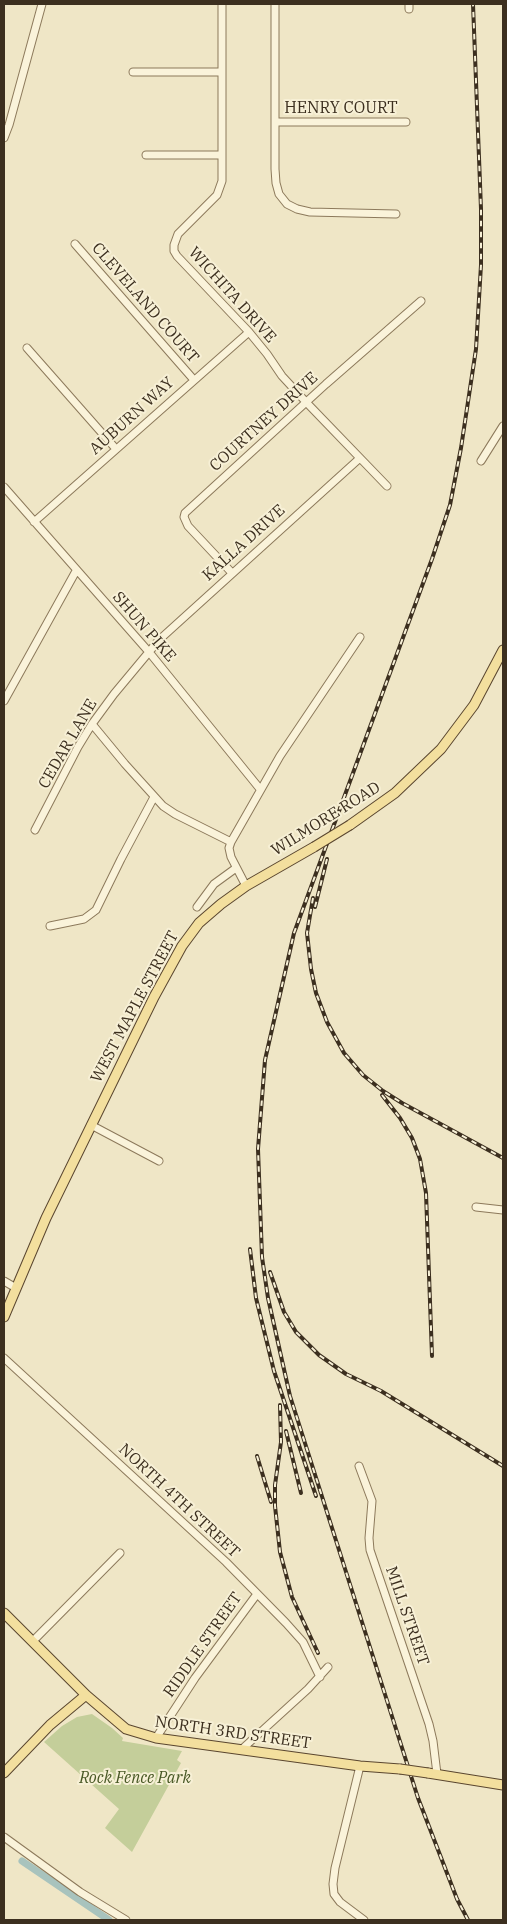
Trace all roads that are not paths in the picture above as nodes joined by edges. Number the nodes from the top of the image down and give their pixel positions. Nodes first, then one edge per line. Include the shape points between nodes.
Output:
1 (42, 4) edge
2 (222, 4) edge
3 (275, 4) edge
4 (133, 72) dead end
5 (222, 72) junction
6 (276, 122) junction
7 (406, 122) dead end
8 (4, 138) edge
9 (146, 155) dead end
10 (222, 155) junction
11 (396, 214) dead end
12 (75, 244) dead end
13 (421, 301) dead end
14 (249, 332) junction
15 (27, 348) dead end
16 (194, 380) junction
17 (306, 402) junction
18 (503, 426) edge
19 (116, 449) junction
20 (360, 458) junction
21 (482, 461) dead end
22 (387, 486) dead end
23 (4, 487) edge
24 (34, 522) junction
25 (76, 571) junction
26 (232, 573) junction
27 (360, 637) dead end
28 (503, 650) edge
29 (150, 652) junction
30 (500, 663) edge
31 (4, 702) edge
32 (92, 724) junction
33 (260, 789) junction
34 (154, 797) junction
35 (35, 830) dead end
36 (231, 842) junction
37 (236, 868) junction
38 (246, 886) junction
39 (197, 907) dead end
40 (50, 926) dead end
41 (91, 1125) junction
42 (159, 1161) dead end
43 (476, 1207) dead end
44 (503, 1210) edge
45 (4, 1280) edge
46 (16, 1288) junction
47 (4, 1317) edge
48 (4, 1358) edge
49 (360, 1466) dead end
50 (120, 1553) dead end
51 (256, 1594) junction
52 (4, 1614) edge
53 (32, 1641) junction
54 (328, 1668) dead end
55 (320, 1677) junction
56 (86, 1695) junction
57 (156, 1738) junction
58 (241, 1750) junction
59 (360, 1766) junction
60 (4, 1773) edge
61 (437, 1774) junction
62 (503, 1784) edge
63 (4, 1837) edge
64 (126, 1920) edge
65 (364, 1920) edge

1 - 8 street
2 - 5 street, WICHITA DRIVE
3 - 6 street
4 - 5 street
5 - 10 street, WICHITA DRIVE
6 - 7 street, HENRY COURT
6 - 11 street via 276,183 287,204 310,212
9 - 10 street
10 - 14 street, WICHITA DRIVE via 222,181 217,195 178,234 174,251
12 - 16 street, CLEVELAND COURT
13 - 17 street, COURTNEY DRIVE
14 - 16 street, AUBURN WAY
14 - 17 street, WICHITA DRIVE
15 - 19 street
16 - 19 street, AUBURN WAY
17 - 20 street, WICHITA DRIVE
17 - 26 street, COURTNEY DRIVE via 185,513 188,526
18 - 21 street
19 - 24 street, AUBURN WAY
20 - 22 street, WICHITA DRIVE
20 - 26 street, KALLA DRIVE
23 - 24 street, SHUN PIKE
24 - 25 street, SHUN PIKE
25 - 29 street, SHUN PIKE
25 - 31 street
26 - 29 street, KALLA DRIVE
27 - 33 street
28 - 30 main road, WILMORE ROAD
29 - 32 street, CEDAR LANE
29 - 33 street, SHUN PIKE
30 - 38 main road, WILMORE ROAD, bridge via 441,749 395,793 350,825
32 - 34 street
32 - 35 street, CEDAR LANE
33 - 36 street
34 - 36 street via 175,814
34 - 40 street via 96,910 84,919
36 - 37 street via 230,853
37 - 38 street
37 - 39 street via 214,884
38 - 41 main road, WEST MAPLE STREET via 210,913 182,946
41 - 42 street
41 - 46 main road, WEST MAPLE STREET
43 - 44 street
45 - 46 street
46 - 47 main road, WEST MAPLE STREET
48 - 51 street, NORTH 4TH STREET
49 - 61 street, MILL STREET via 372,1501 370,1550 429,1724
50 - 53 street
51 - 55 street, NORTH 4TH STREET via 303,1642
51 - 57 street, RIDDLE STREET
52 - 53 main road, NORTH 3RD STREET
53 - 56 main road, NORTH 3RD STREET
54 - 55 street
55 - 58 street
56 - 57 main road, NORTH 3RD STREET via 126,1729
56 - 60 main road via 50,1725
57 - 58 main road, NORTH 3RD STREET
58 - 59 main road, NORTH 3RD STREET
59 - 61 main road, NORTH 3RD STREET, bridge
59 - 65 street via 333,1884 334,1894 340,1902
61 - 62 main road, NORTH 3RD STREET
63 - 64 street via 80,1892

